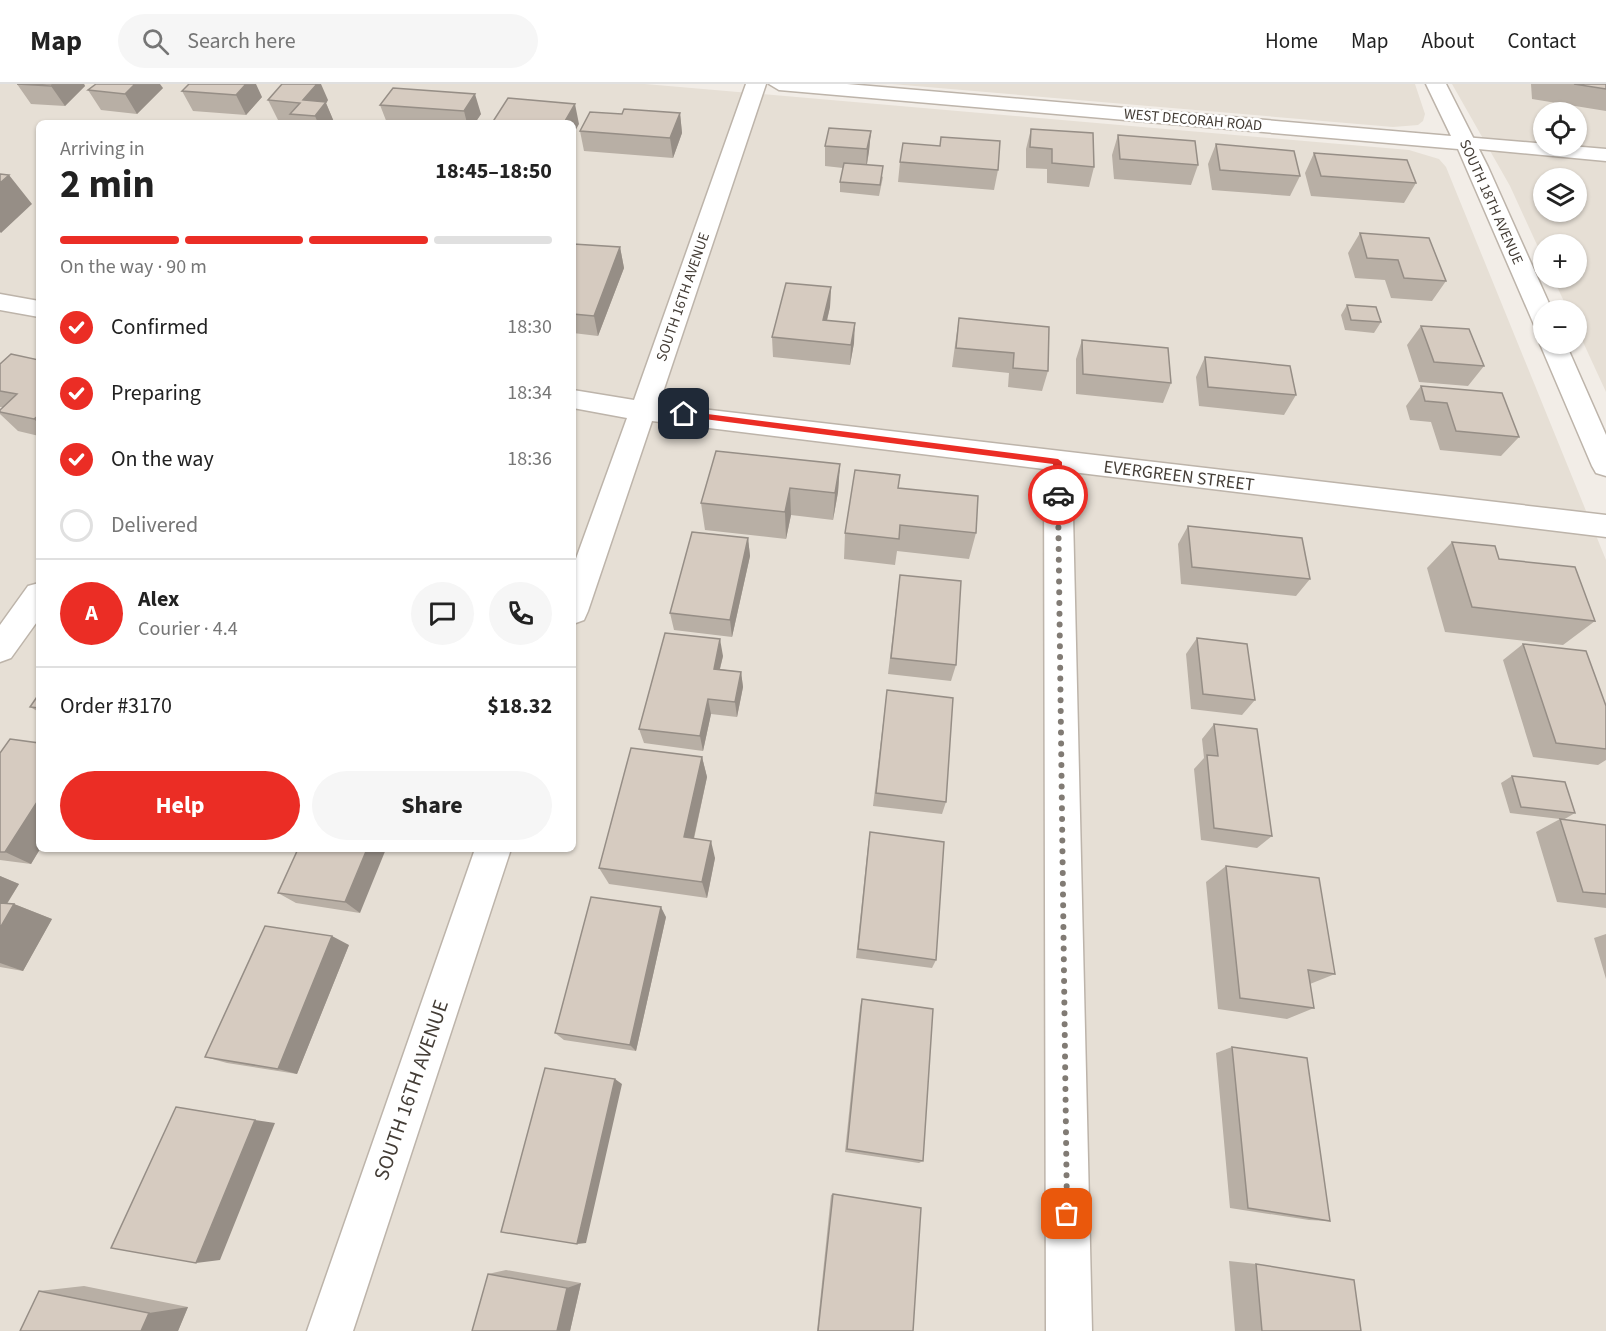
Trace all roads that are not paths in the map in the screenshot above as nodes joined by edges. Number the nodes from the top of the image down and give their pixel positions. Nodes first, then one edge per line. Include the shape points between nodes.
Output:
1 (756, 84) edge
2 (779, 84) edge
3 (1436, 84) edge
4 (1464, 143) junction
5 (1606, 155) edge
6 (1535, 300) edge
7 (0, 302) edge
8 (36, 308) edge
9 (1557, 354) edge
10 (576, 400) edge
11 (642, 411) junction
12 (1058, 462) junction
13 (1606, 466) edge
14 (1606, 526) edge
15 (36, 598) edge
16 (576, 602) edge
17 (0, 648) edge
18 (492, 852) edge
19 (330, 1331) edge
20 (1069, 1331) edge

1 - 11 street, SOUTH 16TH AVENUE
2 - 4 street, WEST DECORAH ROAD
3 - 4 street, SOUTH 18TH AVENUE
4 - 5 street, WEST DECORAH ROAD
4 - 6 street, SOUTH 18TH AVENUE
7 - 8 street
9 - 13 street
10 - 11 street, EVERGREEN STREET
11 - 12 street, EVERGREEN STREET
11 - 16 street, SOUTH 16TH AVENUE
12 - 14 street, EVERGREEN STREET
12 - 20 street
15 - 17 street
18 - 19 street, SOUTH 16TH AVENUE

